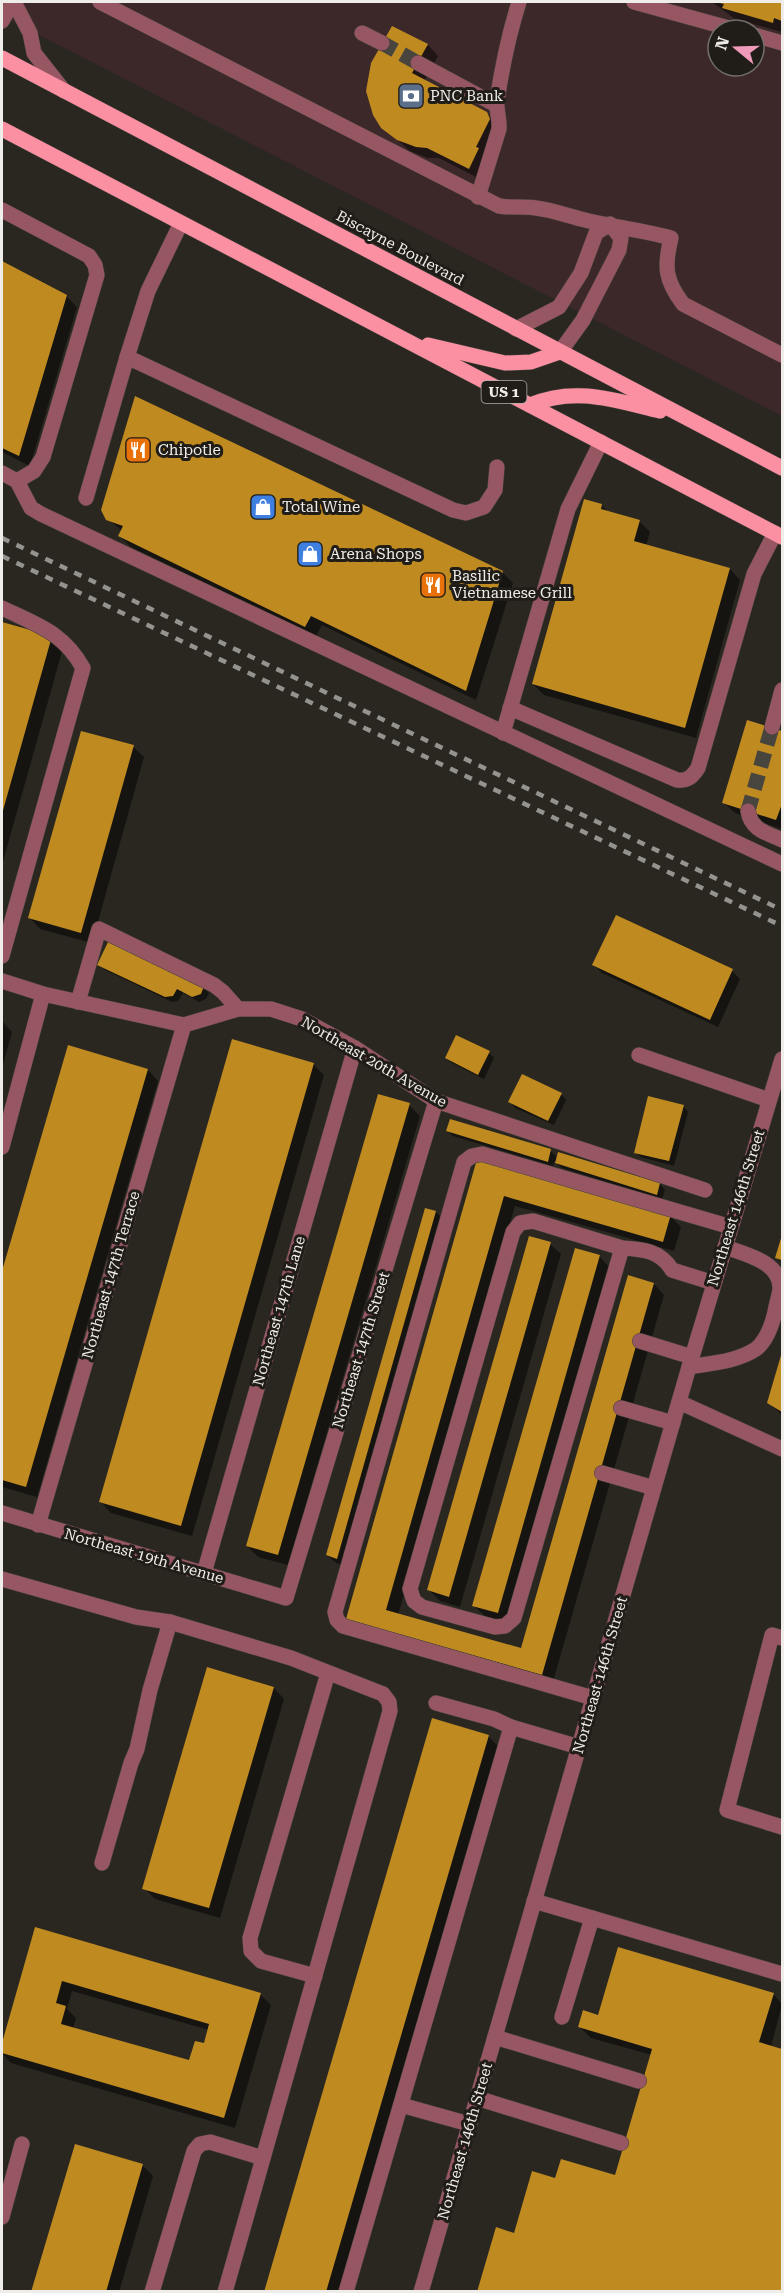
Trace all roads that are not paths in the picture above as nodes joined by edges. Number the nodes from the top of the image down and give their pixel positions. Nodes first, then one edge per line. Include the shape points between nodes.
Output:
1 (14, 2) edge
2 (100, 2) edge
3 (519, 2) edge
4 (634, 2) edge
5 (2, 21) edge
6 (706, 22) edge
7 (363, 33) dead end
8 (766, 38) edge
9 (382, 43) tunnel mouth
10 (783, 43) edge
11 (2, 58) edge
12 (418, 63) tunnel mouth
13 (64, 91) junction
14 (496, 105) junction
15 (2, 129) edge
16 (478, 197) junction
17 (2, 210) edge
18 (181, 223) junction
19 (610, 224) junction
20 (516, 329) junction
21 (407, 340) junction
22 (560, 352) junction
23 (783, 355) edge
24 (127, 357) junction
25 (530, 405) junction
26 (683, 417) junction
27 (601, 442) junction
28 (497, 467) dead end
29 (783, 468) edge
30 (2, 473) edge
31 (17, 481) junction
32 (86, 498) dead end
33 (779, 535) edge
34 (2, 608) edge
35 (783, 690) edge
36 (510, 708) junction
37 (772, 727) tunnel mouth
38 (503, 733) junction
39 (748, 811) dead end
40 (783, 840) edge
41 (783, 864) edge
42 (2, 956) edge
43 (2, 981) edge
44 (43, 994) junction
45 (78, 1002) junction
46 (238, 1010) junction
47 (184, 1025) junction
48 (355, 1048) junction
49 (639, 1055) dead end
50 (783, 1059) edge
51 (779, 1081) edge
52 (769, 1100) junction
53 (436, 1101) junction
54 (2, 1147) edge
55 (705, 1190) dead end
56 (731, 1227) junction
57 (725, 1247) junction
58 (622, 1248) junction
59 (714, 1283) junction
60 (640, 1341) dead end
61 (690, 1362) junction
62 (679, 1402) junction
63 (621, 1408) dead end
64 (673, 1423) junction
65 (783, 1449) edge
66 (602, 1473) dead end
67 (654, 1488) junction
68 (2, 1513) edge
69 (38, 1525) junction
70 (204, 1573) junction
71 (2, 1579) edge
72 (286, 1598) joint
73 (170, 1622) junction
74 (783, 1638) edge
75 (328, 1672) junction
76 (593, 1698) junction
77 (436, 1703) dead end
78 (511, 1727) junction
79 (579, 1747) junction
80 (783, 1827) edge
81 (102, 1863) dead end
82 (534, 1901) junction
83 (592, 1918) junction
84 (783, 1974) edge
85 (315, 1976) junction
86 (562, 2017) dead end
87 (495, 2037) junction
88 (639, 2081) dead end
89 (477, 2098) junction
90 (401, 2105) junction
91 (469, 2124) junction
92 (621, 2143) dead end
93 (22, 2144) dead end
94 (263, 2158) junction
95 (2, 2217) edge
96 (152, 2292) edge
97 (225, 2292) edge
98 (346, 2292) edge
99 (421, 2292) edge

1 - 5 street
1 - 13 street via 30,33 34,53
2 - 16 street
3 - 14 street via 506,45
4 - 6 street
7 - 9 street
8 - 10 street
11 - 13 main road, Biscayne Boulevard
12 - 14 street
13 - 20 main road, Biscayne Boulevard
14 - 16 street via 499,129
15 - 18 main road, US 1
16 - 19 street via 499,206 532,207
17 - 31 street via 89,256 97,275 43,457 34,471
18 - 21 main road, US 1
18 - 24 street via 148,291
19 - 20 street via 596,233 581,273 559,307
19 - 22 street via 621,238 619,249 583,320
19 - 23 street via 670,238 667,278 683,304
20 - 22 main road, Biscayne Boulevard
21 - 22 main road via 506,363 531,363
21 - 25 main road, US 1
22 - 26 main road, Biscayne Boulevard
24 - 28 street via 453,510 466,513 484,507 495,490
24 - 32 street
25 - 26 main road via 557,396 598,396
25 - 27 main road, US 1
26 - 29 main road, Biscayne Boulevard
27 - 33 main road, US 1
27 - 36 street via 568,509
30 - 31 street
31 - 38 street via 31,507 41,514
33 - 36 street via 754,574 693,776 685,781 676,780
34 - 42 street via 68,644 82,668
35 - 37 street
36 - 38 street
38 - 41 street
39 - 40 street via 756,828
43 - 44 street, Northeast 20th Avenue
44 - 45 street, Northeast 20th Avenue
44 - 54 street
45 - 46 street via 99,929 214,984
45 - 47 street, Northeast 20th Avenue
46 - 47 street, Northeast 20th Avenue
46 - 48 street, Northeast 20th Avenue via 271,1009 302,1019
47 - 69 street, Northeast 147th Terrace
48 - 53 street, Northeast 20th Avenue
48 - 70 street, Northeast 147th Lane
49 - 52 street
50 - 51 street, Northeast 146th Street
51 - 52 street, Northeast 146th Street
52 - 56 street, Northeast 146th Street
53 - 55 street, Northeast 20th Avenue
53 - 72 street, Northeast 147th Street
56 - 57 street, Northeast 146th Street
56 - 76 street via 482,1154 464,1162 335,1612 343,1626
57 - 59 street, Northeast 146th Street
57 - 61 street via 759,1259 776,1274 780,1288 773,1320 762,1344 754,1350 736,1359
58 - 58 street via 514,1618 505,1626 495,1627 422,1607 410,1589 513,1232 520,1222 533,1221
58 - 59 street via 657,1254 672,1270
59 - 61 street, Northeast 146th Street
60 - 61 street
61 - 62 street, Northeast 146th Street
62 - 64 street, Northeast 146th Street
62 - 65 street
63 - 64 street
64 - 67 street, Northeast 146th Street
66 - 67 street
67 - 76 street, Northeast 146th Street
68 - 69 street, Northeast 19th Avenue
69 - 70 street, Northeast 19th Avenue
70 - 72 street, Northeast 19th Avenue
71 - 73 street via 136,1617
73 - 75 street
73 - 81 street
74 - 80 street via 772,1635 727,1810
75 - 85 street via 383,1694 390,1711
75 - 85 street via 250,1938 251,1951 261,1961
76 - 79 street, Northeast 146th Street
77 - 78 street
78 - 79 street
78 - 90 street
79 - 82 street, Northeast 146th Street
82 - 83 street
82 - 87 street, Northeast 146th Street
83 - 84 street
83 - 86 street
85 - 94 street
87 - 88 street
87 - 89 street, Northeast 146th Street
89 - 91 street, Northeast 146th Street
89 - 92 street
90 - 91 street
90 - 98 street
91 - 99 street, Northeast 146th Street
93 - 95 street
94 - 96 street via 210,2142 200,2144 194,2151
94 - 97 street

